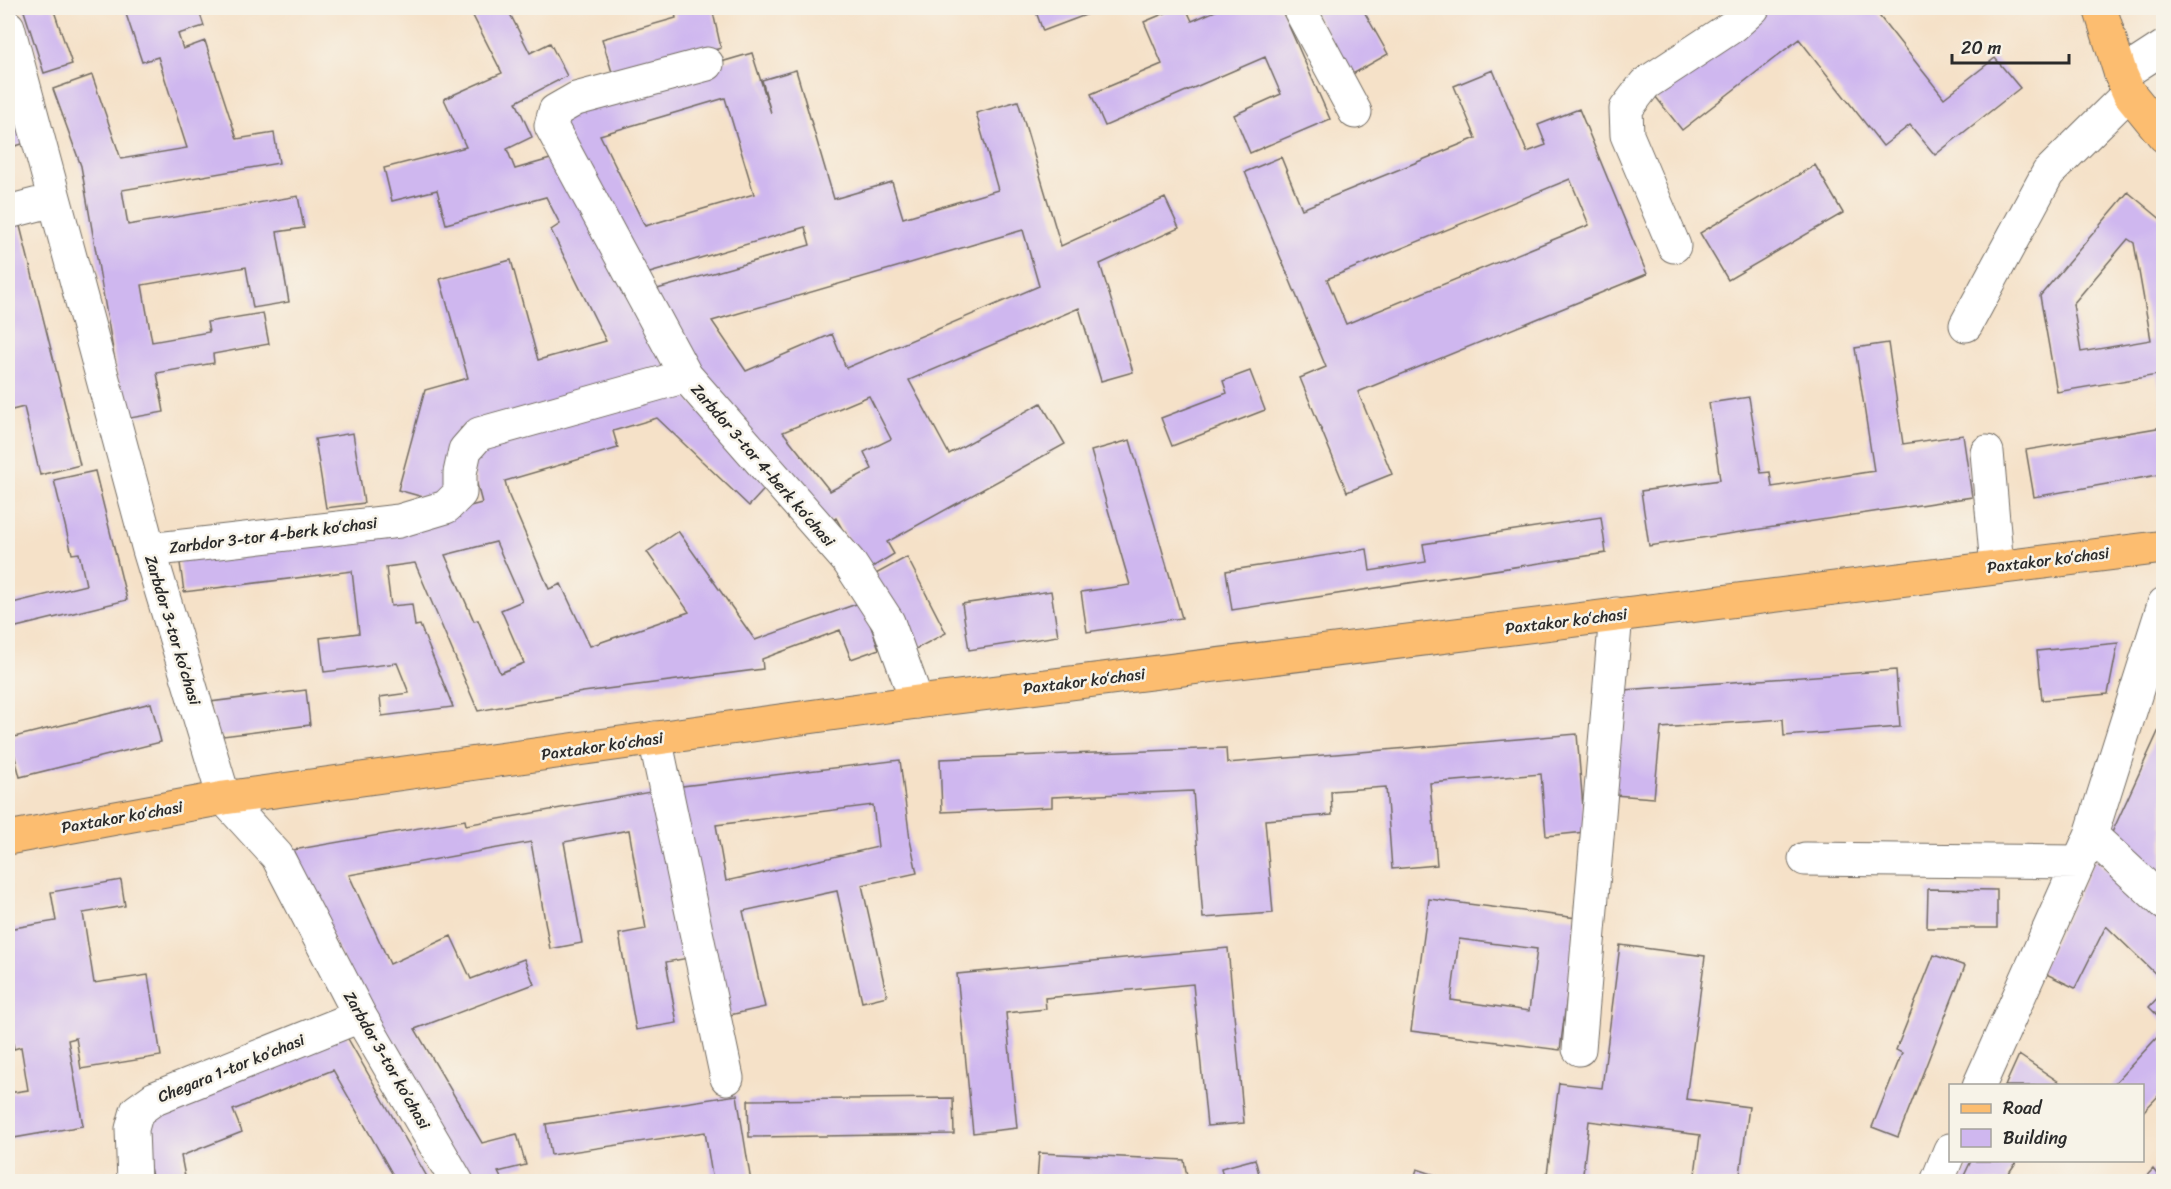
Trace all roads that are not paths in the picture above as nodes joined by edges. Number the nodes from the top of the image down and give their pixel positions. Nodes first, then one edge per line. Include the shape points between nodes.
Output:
1 (1299, 8) edge
2 (1753, 8) edge
3 (2100, 8) edge
4 (8, 27) edge
5 (2163, 47) edge
6 (707, 64) dead end
7 (2125, 84) junction
8 (1355, 112) dead end
9 (2163, 136) edge
10 (54, 200) junction
11 (8, 212) edge
12 (1674, 246) dead end
13 (1966, 325) dead end
14 (686, 376) junction
15 (1986, 452) dead end
16 (2163, 547) edge
17 (149, 550) junction
18 (1997, 567) junction
19 (2163, 604) edge
20 (1616, 614) junction
21 (917, 702) junction
22 (655, 738) junction
23 (224, 798) junction
24 (8, 838) edge
25 (2085, 848) junction
26 (1805, 859) dead end
27 (2163, 903) edge
28 (360, 1016) junction
29 (1579, 1049) dead end
30 (727, 1078) dead end
31 (1980, 1084) edge
32 (1949, 1152) edge
33 (134, 1182) edge
34 (457, 1182) edge
35 (1937, 1182) edge

1 - 8 street
2 - 12 street via 1733,26 1645,84 1626,109 1627,135
3 - 7 main road
4 - 10 street, Zarbdor 3-tor koʼchasi
5 - 7 street
6 - 14 street via 576,99 555,111 551,126
7 - 9 main road
7 - 13 street via 2048,173
10 - 11 street
10 - 17 street, Zarbdor 3-tor koʼchasi
14 - 17 street, Zarbdor 3-tor 4-berk koʻchasi via 478,434 465,450 460,494 446,507 423,515
14 - 21 street, Zarbdor 3-tor 4-berk koʻchasi via 849,562 888,622
15 - 18 street
16 - 18 main road, Paxtakor koʻchasi
17 - 23 street, Zarbdor 3-tor koʼchasi
18 - 20 main road, Paxtakor koʻchasi
19 - 25 street
20 - 21 main road, Paxtakor koʻchasi
20 - 29 street
21 - 22 main road, Paxtakor koʻchasi
22 - 23 main road, Paxtakor koʻchasi
22 - 30 street
23 - 24 main road, Paxtakor koʻchasi
23 - 28 street, Zarbdor 3-tor koʼchasi via 277,856
25 - 26 street
25 - 27 street
25 - 31 street
28 - 33 street, Chegara 1-tor koʼchasi via 146,1104 137,1111 132,1129
28 - 34 street, Zarbdor 3-tor koʼchasi
32 - 35 street

